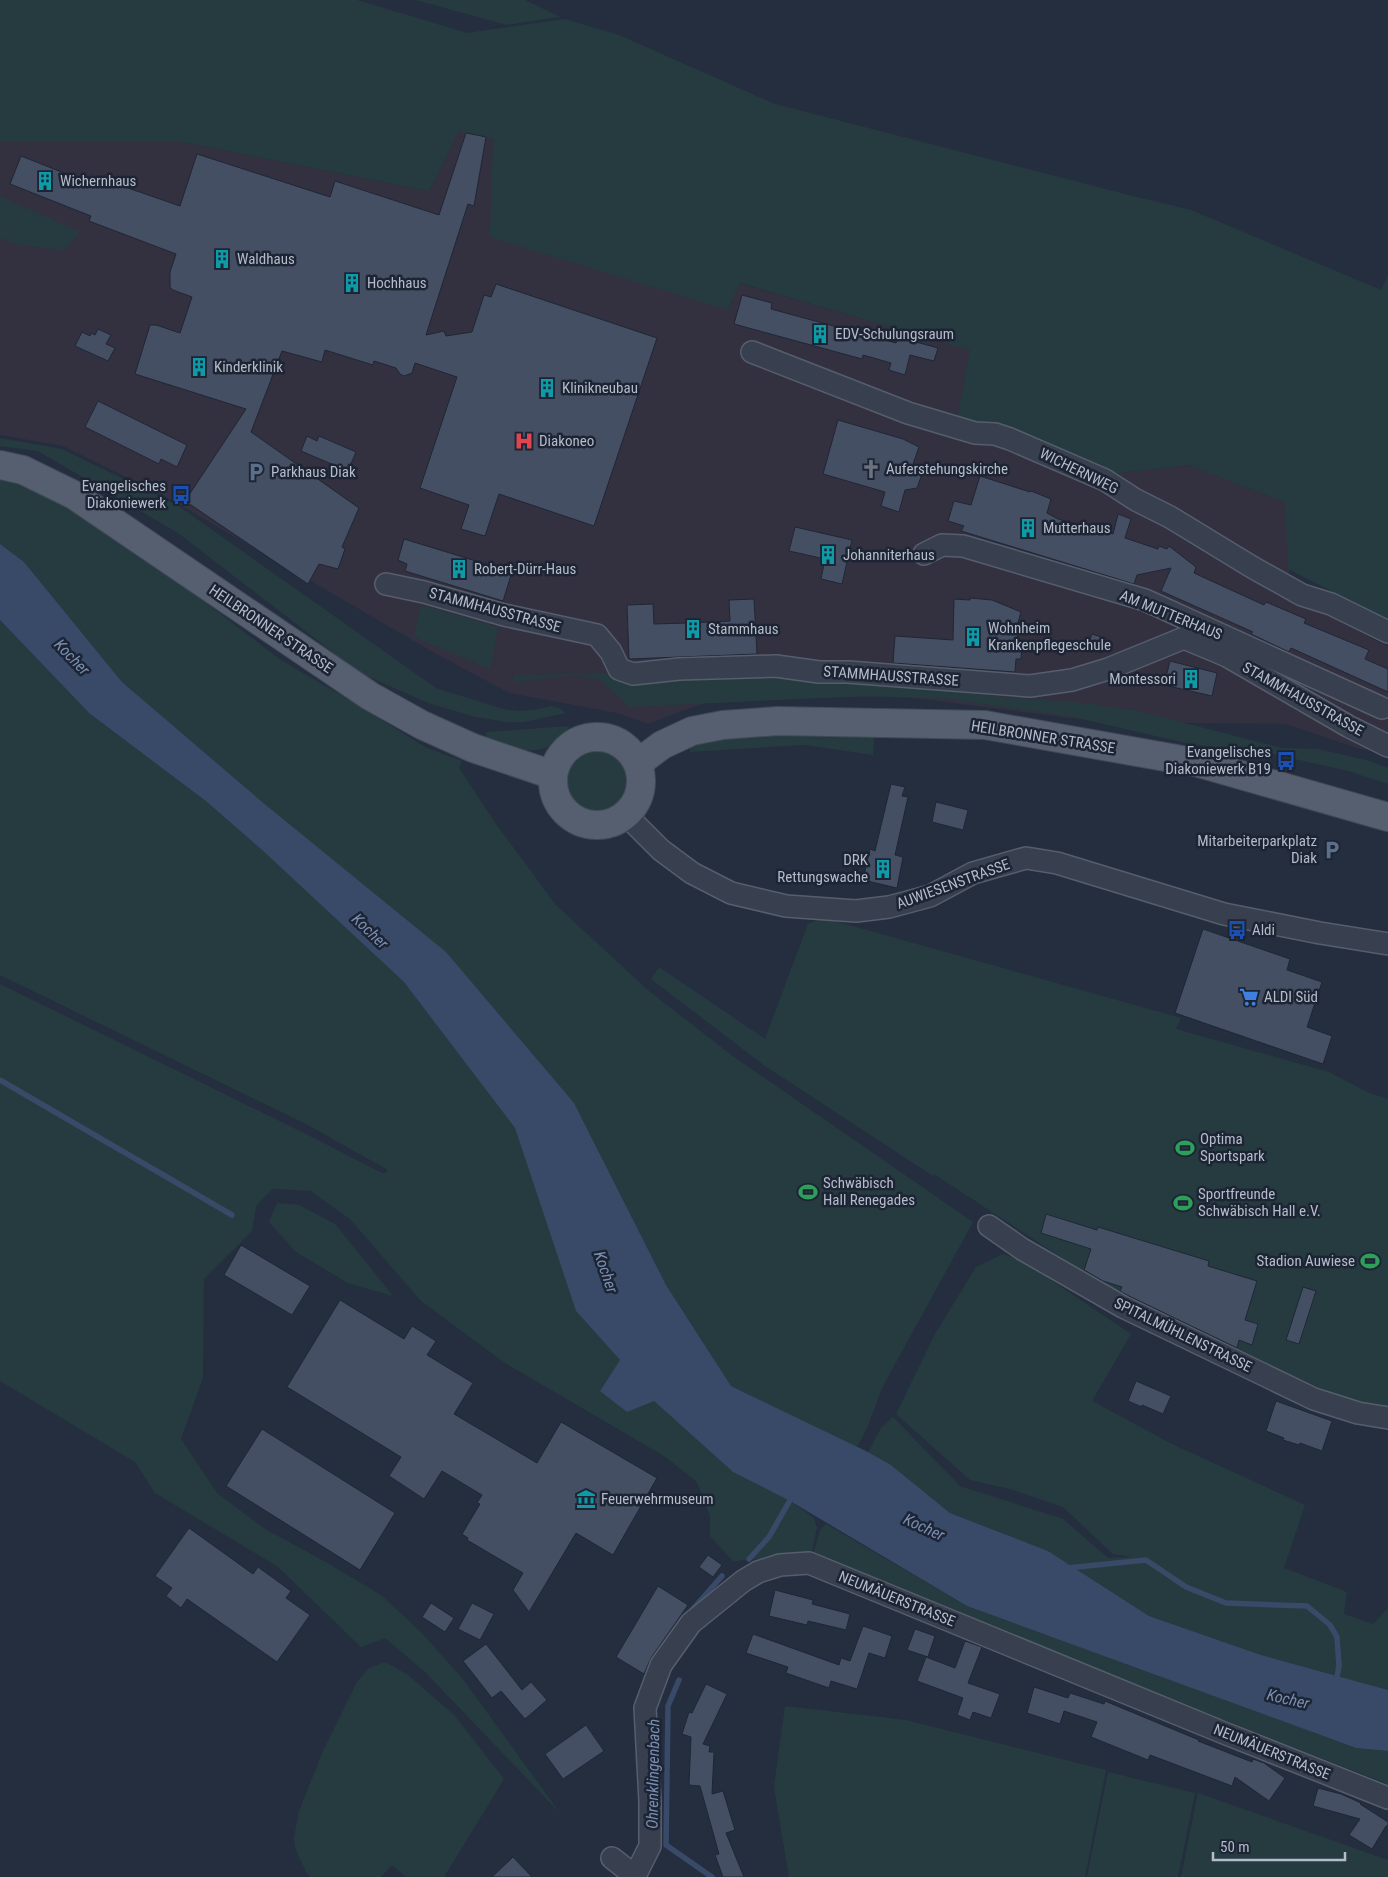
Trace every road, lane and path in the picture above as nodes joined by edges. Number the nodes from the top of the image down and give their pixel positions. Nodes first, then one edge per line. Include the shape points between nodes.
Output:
1 (752, 352) dead end
2 (0, 465) edge
3 (924, 554) dead end
4 (386, 584) dead end
5 (1388, 632) edge
6 (1382, 708) dead end
7 (1388, 746) edge
8 (638, 762) junction
9 (553, 776) junction
10 (626, 815) junction
11 (1388, 817) edge
12 (1388, 944) edge
13 (989, 1226) dead end
14 (1388, 1418) edge
15 (1388, 1798) edge
16 (612, 1858) dead end

1 - 5 street, WICHERNWEG via 908,413 975,433 1010,439 1105,480 1302,594 1332,604
2 - 9 main road, HEILBRONNER STRASSE via 23,470 74,495 370,696 473,748
3 - 6 street, AM MUTTERHAUS via 942,545 963,546 1145,600
4 - 7 street, STAMMHAUSSTRASSE via 597,636 611,652 618,669 633,674 776,666 818,672 1030,686 1072,680 1108,670 1184,638 1227,656
8 - 9 main road via 626,747 610,738 593,737 568,747 559,758
8 - 10 main road via 642,779 640,795
8 - 11 main road, HEILBRONNER STRASSE via 662,745 692,732 724,726 778,722 986,725 1199,763
9 - 10 main road via 555,797 568,815 581,823 597,826 612,823
10 - 12 street, AUWIESENSTRASSE via 661,850 692,874 730,893 786,906 856,911 889,907 930,896 973,873 1026,858 1057,863 1224,914
13 - 14 street, SPITALMÜHLENSTRASSE via 1022,1249 1123,1307 1314,1400
15 - 16 street, NEUMÄUERSTRASSE via 809,1563 780,1566 758,1572 743,1581 691,1623 661,1665 645,1708 650,1846 635,1876

